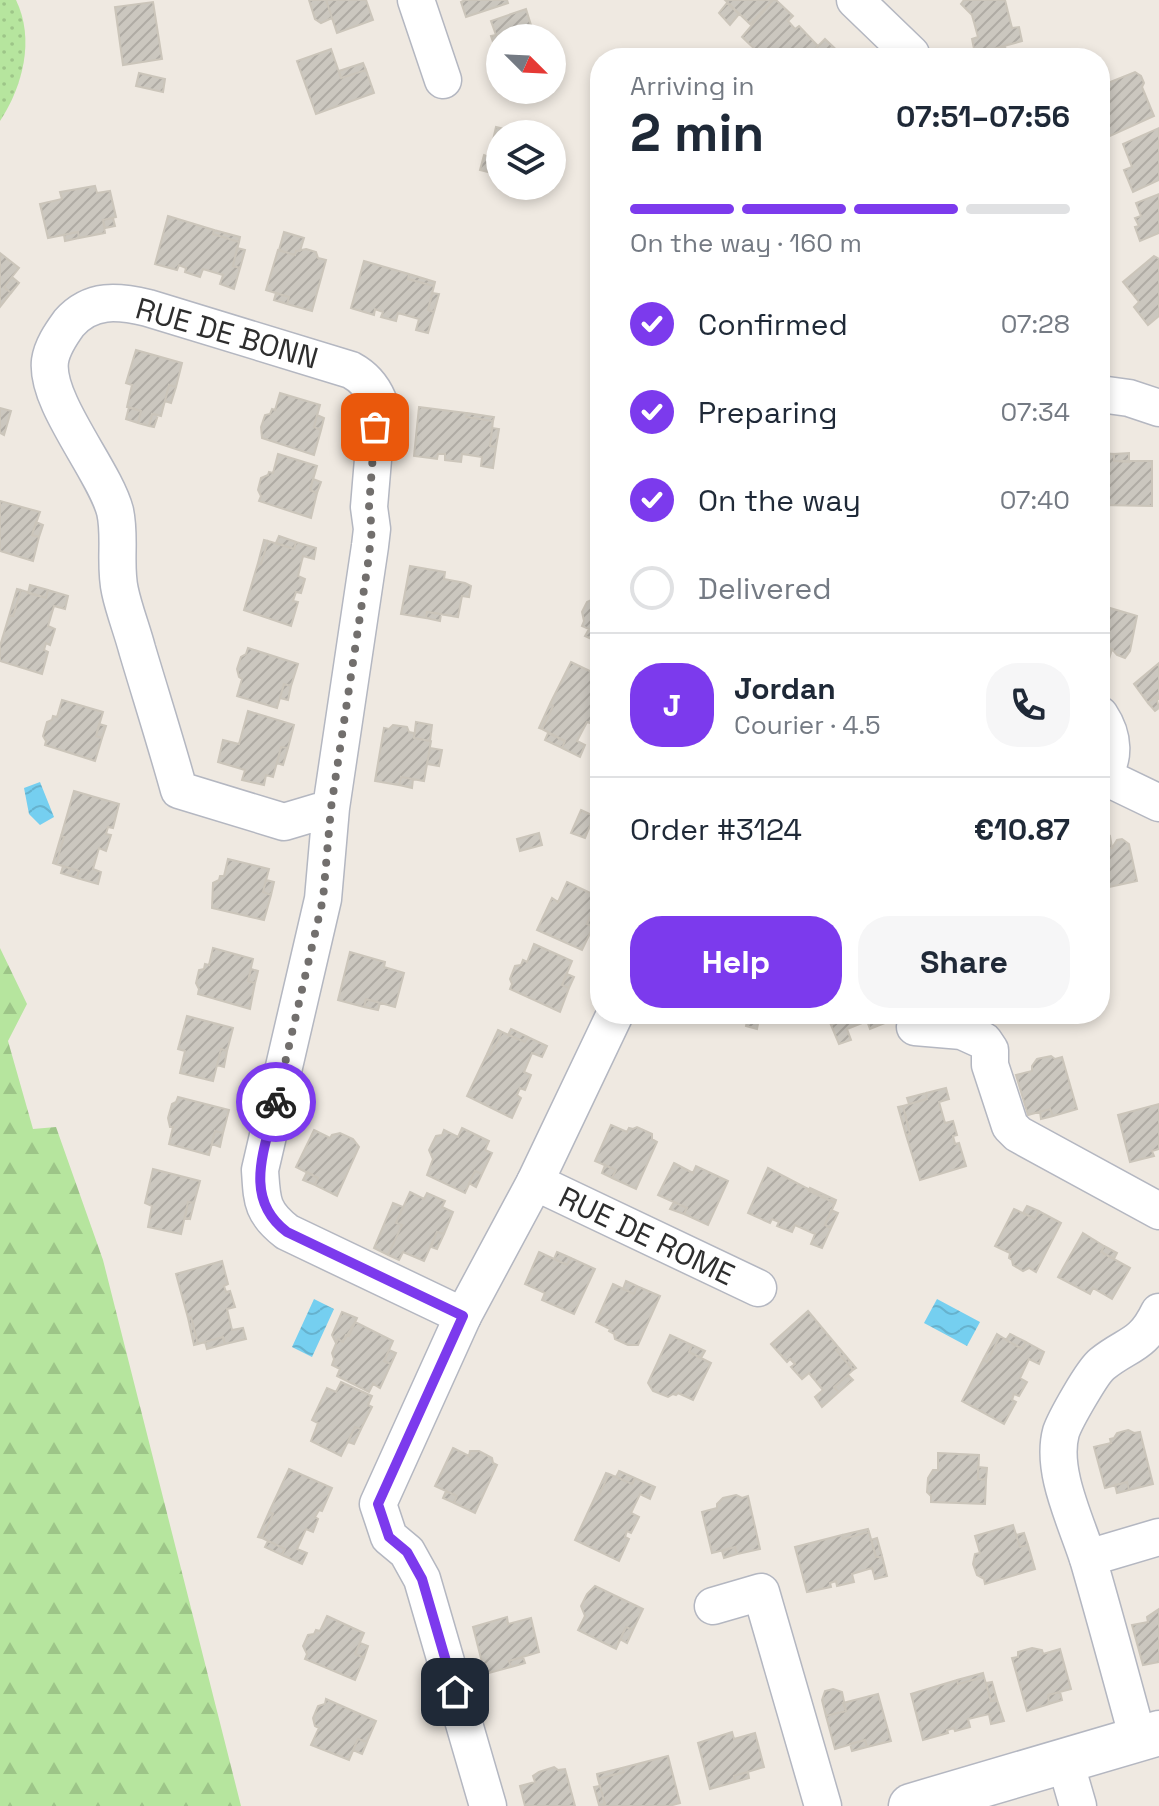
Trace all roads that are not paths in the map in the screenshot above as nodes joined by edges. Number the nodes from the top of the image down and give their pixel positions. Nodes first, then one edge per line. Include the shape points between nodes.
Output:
1 (416, 0) edge
2 (855, 0) edge
3 (905, 48) edge
4 (443, 80) dead end
5 (1110, 395) edge
6 (1159, 408) edge
7 (1110, 736) edge
8 (1110, 762) edge
9 (1110, 782) edge
10 (1159, 803) edge
11 (331, 808) junction
12 (610, 1024) edge
13 (915, 1027) dead end
14 (535, 1182) junction
15 (1159, 1211) edge
16 (758, 1288) dead end
17 (1159, 1312) edge
18 (463, 1316) junction
19 (1159, 1537) edge
20 (1088, 1558) junction
21 (713, 1606) dead end
22 (1148, 1736) edge
23 (1065, 1761) junction
24 (488, 1806) edge
25 (823, 1806) edge
26 (911, 1806) edge
27 (1078, 1806) edge

1 - 4 street
2 - 3 street
5 - 6 street
7 - 8 street
9 - 10 street
11 - 11 street, RUE DE BONN via 284,822 179,790 119,588 116,514 50,370 63,331 90,307 118,302 148,308 351,370 374,390 378,400 369,507 372,529
11 - 18 street, RUE DE BONN via 320,912 260,1170 263,1205 287,1232
12 - 14 street, RUE DE ROME
13 - 15 street via 974,1035 990,1050 1010,1126 1018,1134
14 - 16 street, RUE DE ROME
14 - 18 street, RUE DE ROME
17 - 20 street via 1140,1341 1092,1375 1061,1433 1064,1492
18 - 24 street, RUE DE ROME via 378,1504 389,1537 407,1552 422,1579
19 - 20 street
20 - 22 street
21 - 25 street via 761,1592
22 - 23 street
23 - 26 street
23 - 27 street

